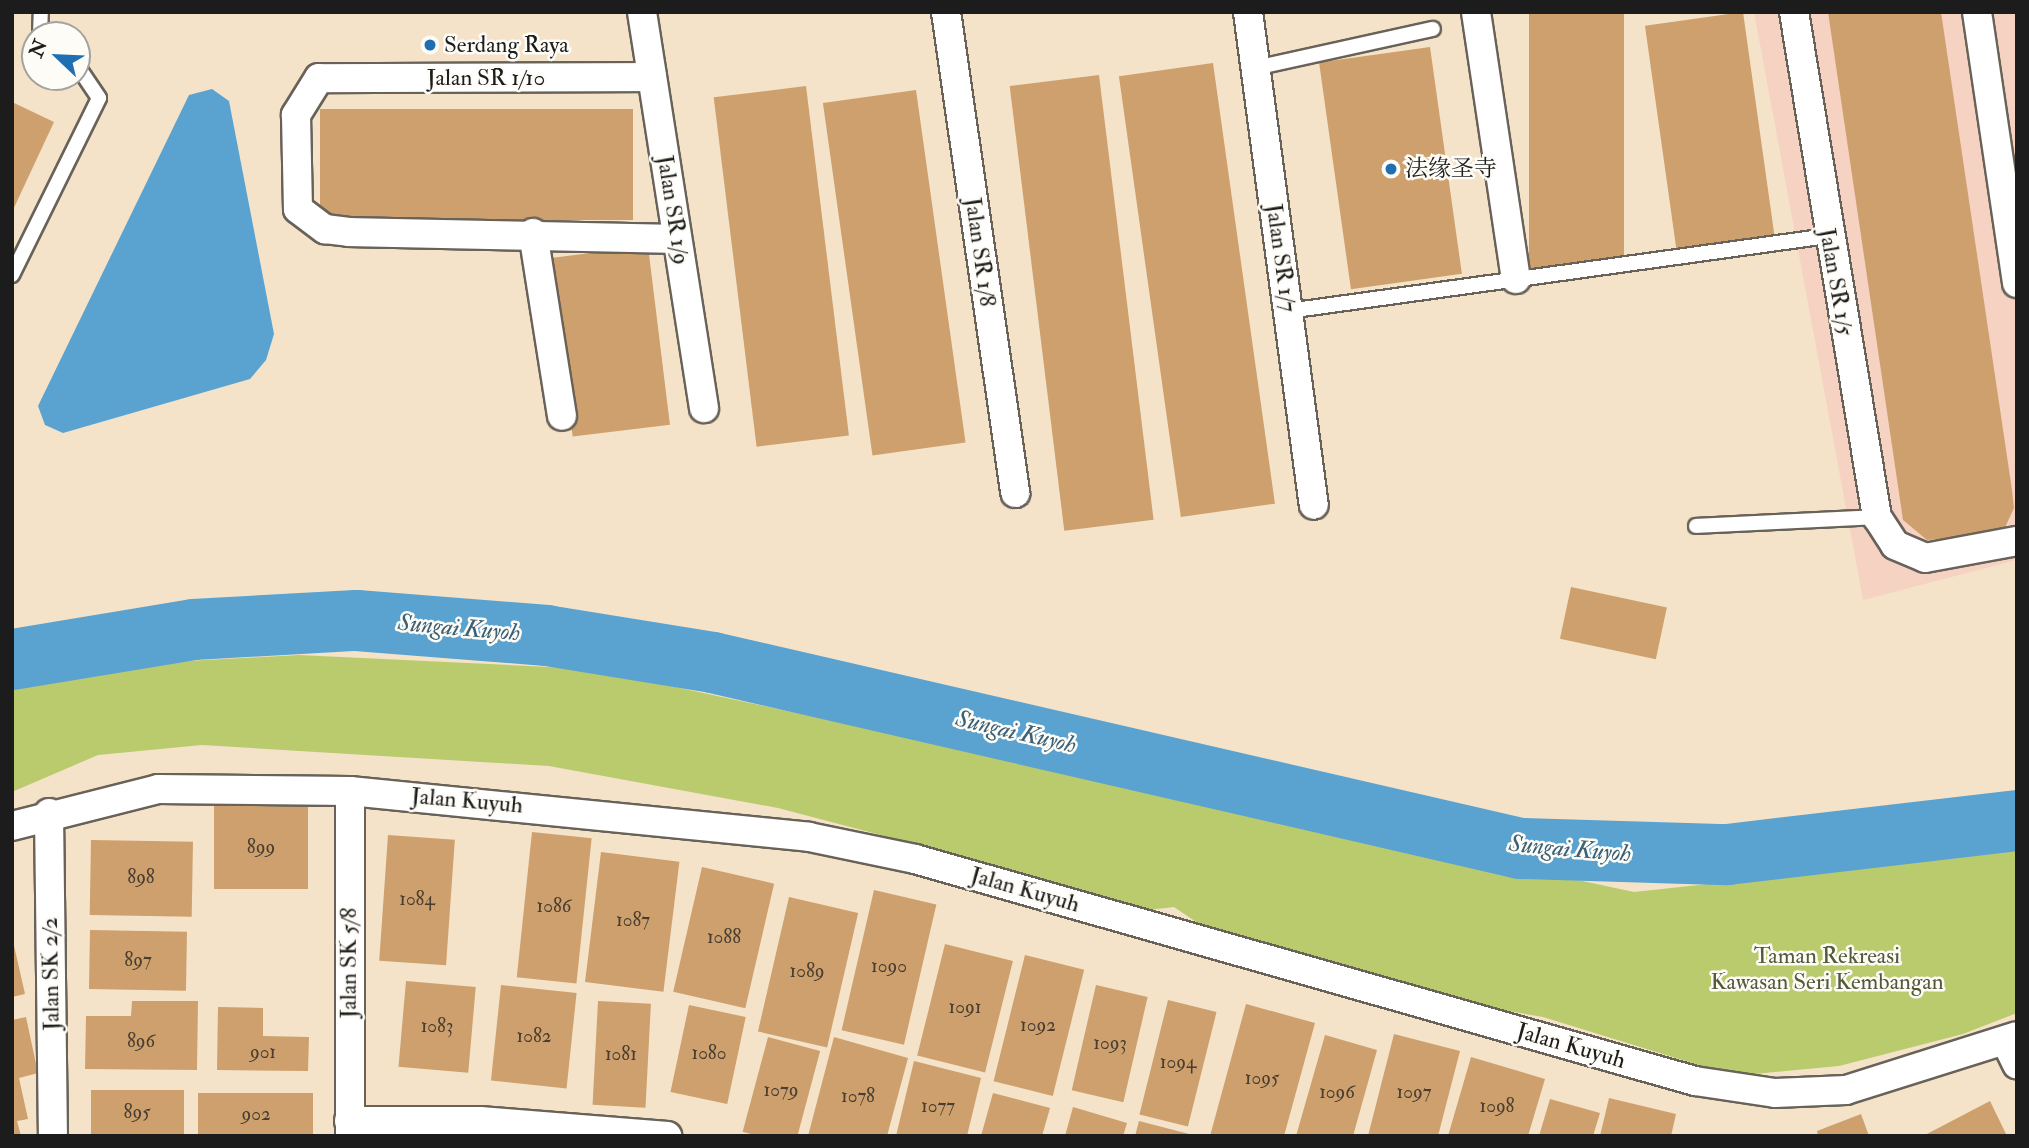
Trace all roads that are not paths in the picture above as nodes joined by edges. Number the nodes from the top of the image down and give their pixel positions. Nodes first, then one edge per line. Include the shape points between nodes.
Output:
1 (642, 12) edge
2 (946, 12) edge
3 (1248, 12) edge
4 (1476, 12) edge
5 (1794, 12) edge
6 (1977, 12) edge
7 (1433, 29) dead end
8 (1255, 68) junction
9 (652, 77) junction
10 (91, 86) edge
11 (533, 233) junction
12 (1828, 236) junction
13 (677, 239) junction
14 (12, 275) edge
15 (1516, 279) junction
16 (2017, 283) edge
17 (1288, 311) junction
18 (704, 408) dead end
19 (562, 416) dead end
20 (1015, 493) dead end
21 (1314, 505) dead end
22 (1877, 517) junction
23 (1696, 526) dead end
24 (2017, 541) edge
25 (350, 791) junction
26 (48, 813) junction
27 (12, 826) edge
28 (2013, 1047) edge
29 (349, 1128) edge
30 (53, 1136) edge
31 (666, 1136) edge

1 - 9 street, Jalan SR 1/9
2 - 20 street, Jalan SR 1/8
3 - 8 street, Jalan SR 1/7
4 - 15 street
5 - 12 street, Jalan SR 1/5
6 - 16 street
7 - 8 lane
8 - 17 street, Jalan SR 1/7
9 - 11 street, Jalan SR 1/10 via 319,78 296,115 298,209 325,229
9 - 13 street, Jalan SR 1/9
10 - 14 lane via 99,98
11 - 13 street
11 - 19 street
12 - 15 lane
12 - 22 street, Jalan SR 1/5
13 - 18 street, Jalan SR 1/9
15 - 17 lane
17 - 21 street, Jalan SR 1/7
22 - 23 lane
22 - 24 street, Jalan SR 1/5 via 1895,545 1940,559
25 - 26 street, Jalan Kuyuh via 158,789
25 - 28 street, Jalan Kuyuh via 715,822 915,859 1695,1081 1775,1093 1846,1090
25 - 29 street, Jalan SK 5/8
26 - 27 street, Jalan Kuyuh
26 - 30 street, Jalan SK 2/2
29 - 31 street via 480,1121

